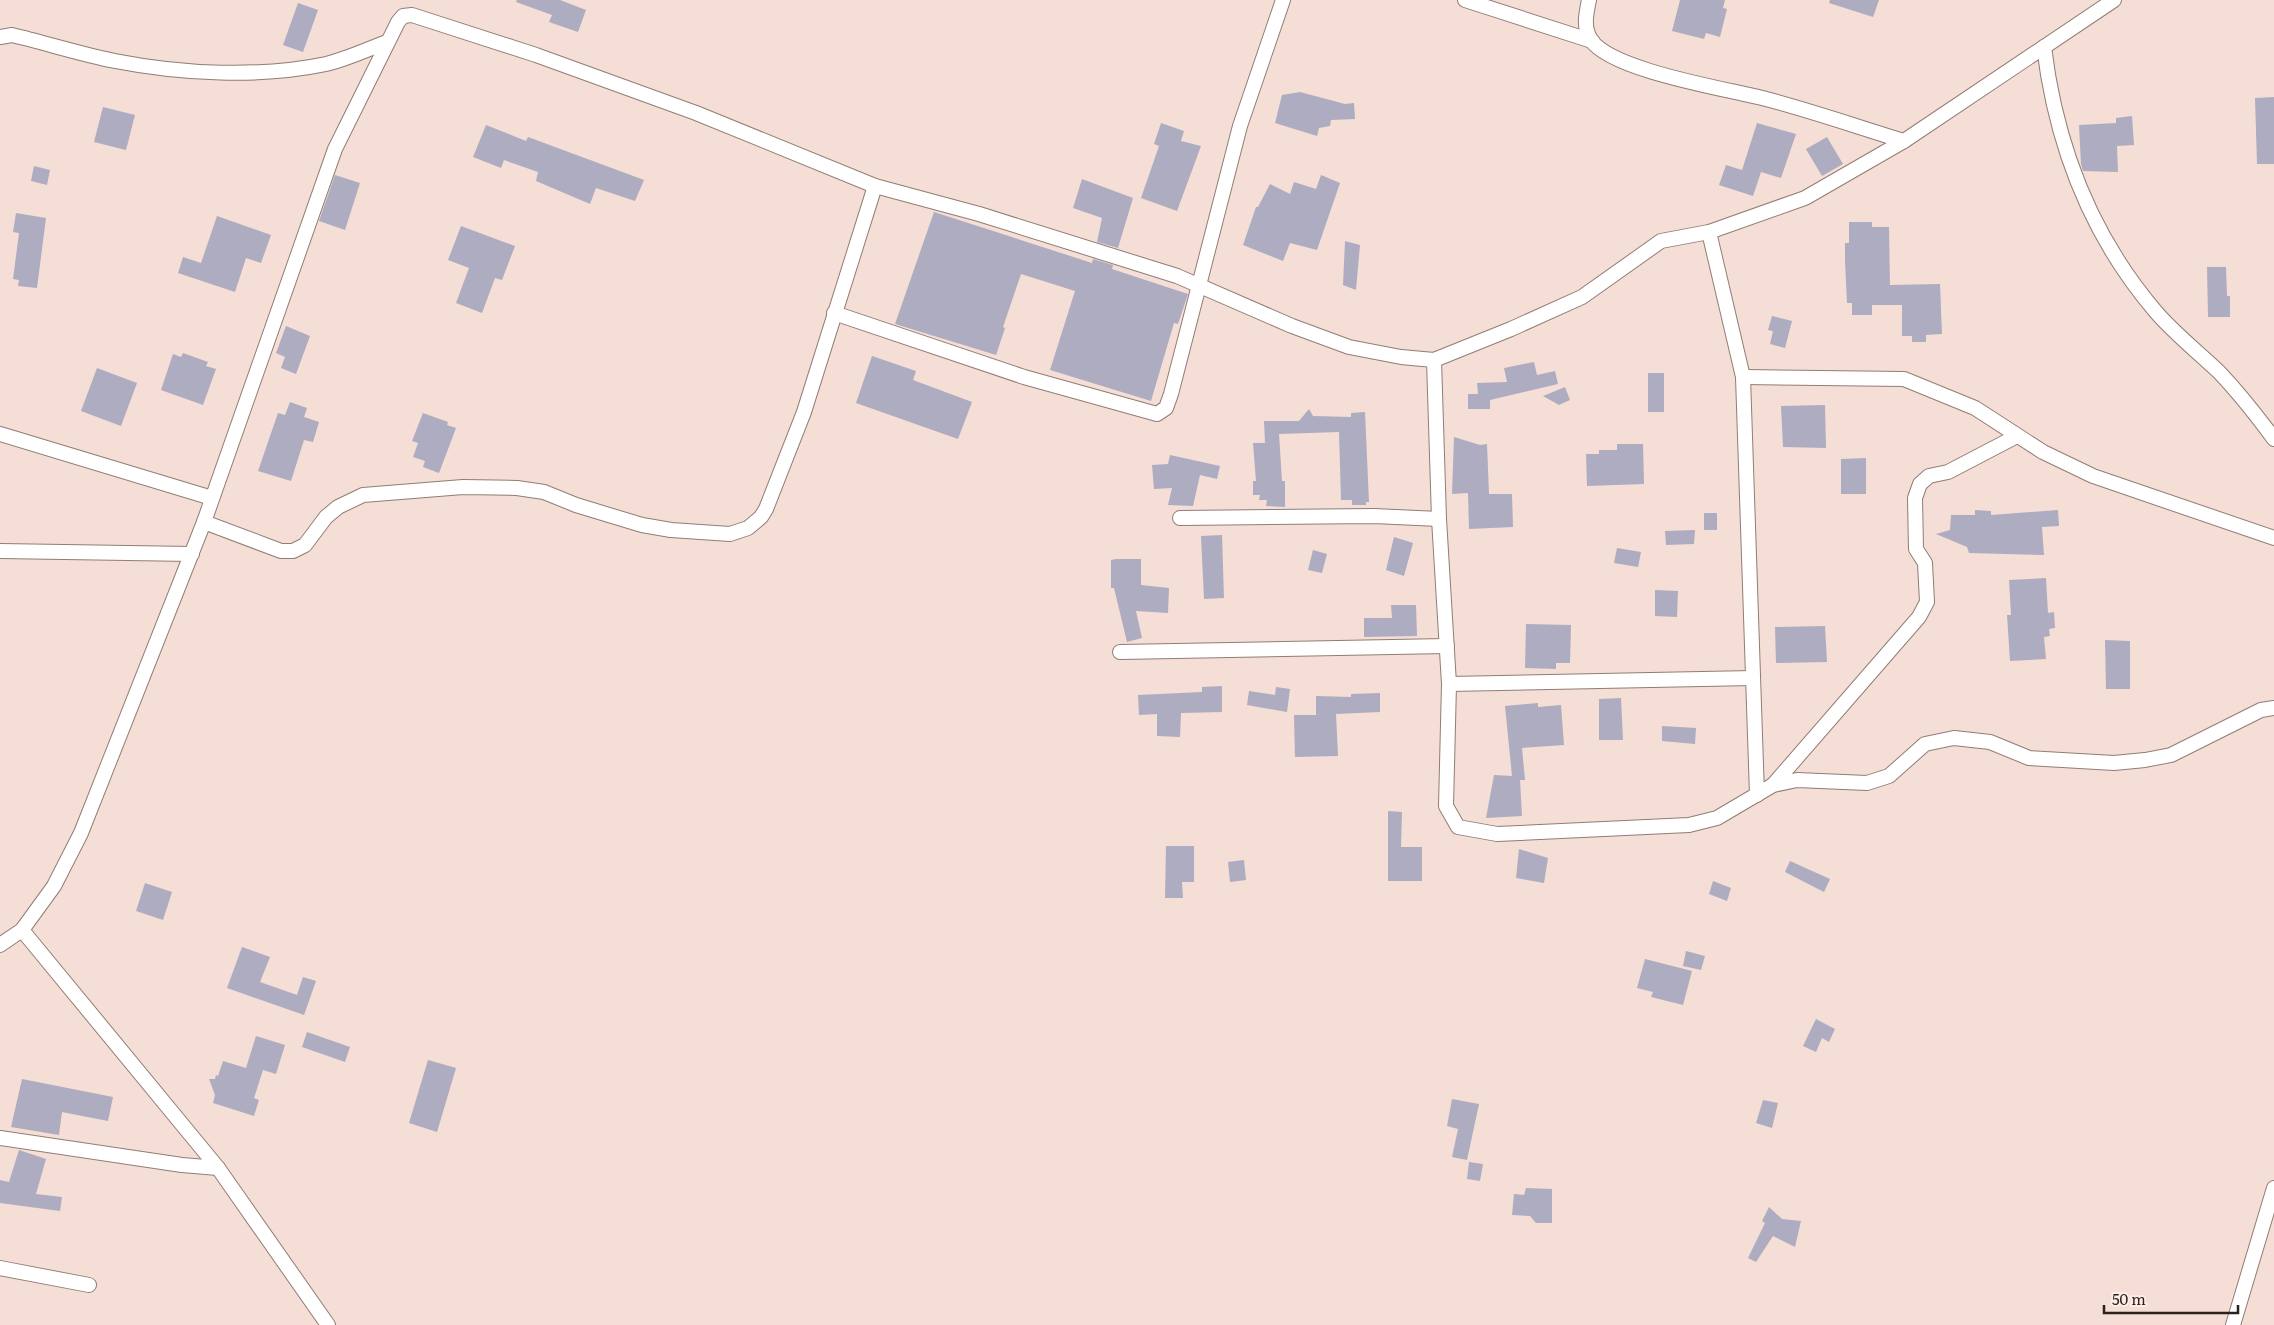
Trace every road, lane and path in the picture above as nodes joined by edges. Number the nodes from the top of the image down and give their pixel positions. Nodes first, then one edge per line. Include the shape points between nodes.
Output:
1 (1284, 0) edge
2 (1465, 0) edge
3 (1589, 0) edge
4 (2114, 0) edge
5 (0, 37) edge
6 (1592, 41) junction
7 (387, 42) junction
8 (2044, 47) junction
9 (1904, 140) junction
10 (875, 186) junction
11 (1709, 232) junction
12 (1198, 287) junction
13 (834, 313) junction
14 (1434, 360) junction
15 (1743, 377) junction
16 (0, 434) edge
17 (2017, 436) junction
18 (2274, 439) edge
19 (212, 498) junction
20 (1180, 518) dead end
21 (1439, 519) junction
22 (204, 522) junction
23 (2274, 538) edge
24 (0, 551) edge
25 (192, 554) junction
26 (1447, 646) junction
27 (1120, 652) dead end
28 (1753, 678) junction
29 (1449, 684) junction
30 (2274, 708) edge
31 (1773, 786) junction
32 (1758, 795) junction
33 (22, 930) junction
34 (0, 945) edge
35 (0, 1138) edge
36 (218, 1168) junction
37 (2274, 1188) edge
38 (0, 1268) edge
39 (89, 1285) dead end
40 (328, 1325) edge
41 (2233, 1325) edge

1 - 12 street via 1240,126
2 - 6 street
3 - 6 street via 1585,24
4 - 8 street
5 - 7 street via 20,37 115,61 227,72 270,72 328,63
6 - 9 street via 1612,56 1646,70 1767,99
7 - 10 street via 403,16 412,15 536,55 696,113
7 - 19 street via 335,149
8 - 9 street
8 - 18 street via 2064,148 2104,240 2157,313 2237,392
9 - 11 street via 1805,198
10 - 12 street via 979,214 1176,276
10 - 13 street
11 - 14 street via 1661,241 1582,297
11 - 15 street
12 - 13 street via 1171,394 1166,408 1157,414 1024,376
12 - 14 street via 1349,347
13 - 22 street via 804,412 766,510 755,523 740,532 701,533 642,524 592,511 544,492 489,486 363,495 338,507 316,529 310,541 293,551 281,551
14 - 21 street
15 - 17 street via 1904,379 1975,408
15 - 28 street
16 - 19 street
17 - 23 street via 2093,476
17 - 31 street via 1948,472 1929,476 1920,484 1915,498 1916,549 1925,563 1927,602 1919,617
19 - 22 street
20 - 21 street via 1374,516
21 - 26 street
22 - 25 street
24 - 25 street
25 - 33 street via 81,833 54,886
26 - 27 street
26 - 29 street
28 - 29 street
28 - 32 street
29 - 32 street via 1446,806 1458,826 1497,834 1689,825 1717,818
30 - 31 street via 2261,710 2171,754 2145,760 2114,763 2029,758 1990,742 1954,738 1925,744 1888,776 1867,783 1797,780
31 - 32 street
33 - 34 street
33 - 36 street
35 - 36 street
36 - 40 street
37 - 41 street
38 - 39 street

